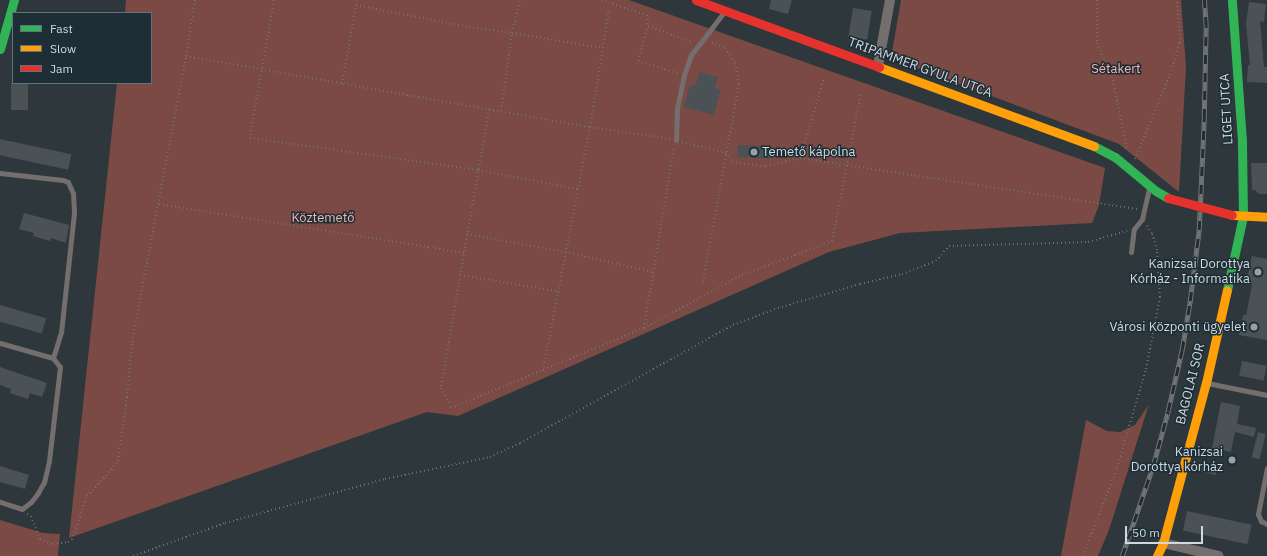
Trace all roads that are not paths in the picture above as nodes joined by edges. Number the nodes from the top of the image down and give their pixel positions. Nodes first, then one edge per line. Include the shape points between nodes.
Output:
1 (14, 0) edge
2 (696, 0) edge
3 (890, 0) edge
4 (1232, 0) edge
5 (716, 3) edge
6 (724, 11) junction
7 (0, 49) edge
8 (878, 66) junction
9 (676, 140) road end
10 (0, 173) edge
11 (1150, 186) junction
12 (1243, 216) junction
13 (1267, 217) edge
14 (1131, 252) dead end
15 (0, 344) edge
16 (53, 358) junction
17 (1206, 383) junction
18 (1267, 395) edge
19 (1267, 468) edge
20 (0, 502) edge
21 (1267, 524) edge
22 (1163, 543) junction
23 (1157, 556) edge
24 (1219, 556) edge

1 - 7 street
2 - 5 street, TRIPAMMER GYULA UTCA
3 - 8 street
4 - 12 street, LIGET UTCA via 1242,133
5 - 6 street, TRIPAMMER GYULA UTCA
6 - 8 street, TRIPAMMER GYULA UTCA
6 - 9 lane via 692,55 684,75 677,108
8 - 11 street, TRIPAMMER GYULA UTCA via 1090,144 1110,154
10 - 16 lane via 63,180 68,182 73,193 74,221 61,332
11 - 12 street, TRIPAMMER GYULA UTCA, bridge via 1168,198
11 - 14 lane via 1142,219 1134,229
12 - 13 street, TRIPAMMER GYULA UTCA
12 - 17 street, BAGOLAI SOR
15 - 16 lane
16 - 20 lane via 60,367 49,461 44,482 31,502 22,509
17 - 18 lane
17 - 22 street, BAGOLAI SOR
19 - 21 lane via 1258,514 1261,521
22 - 23 street, BAGOLAI SOR
22 - 24 street

